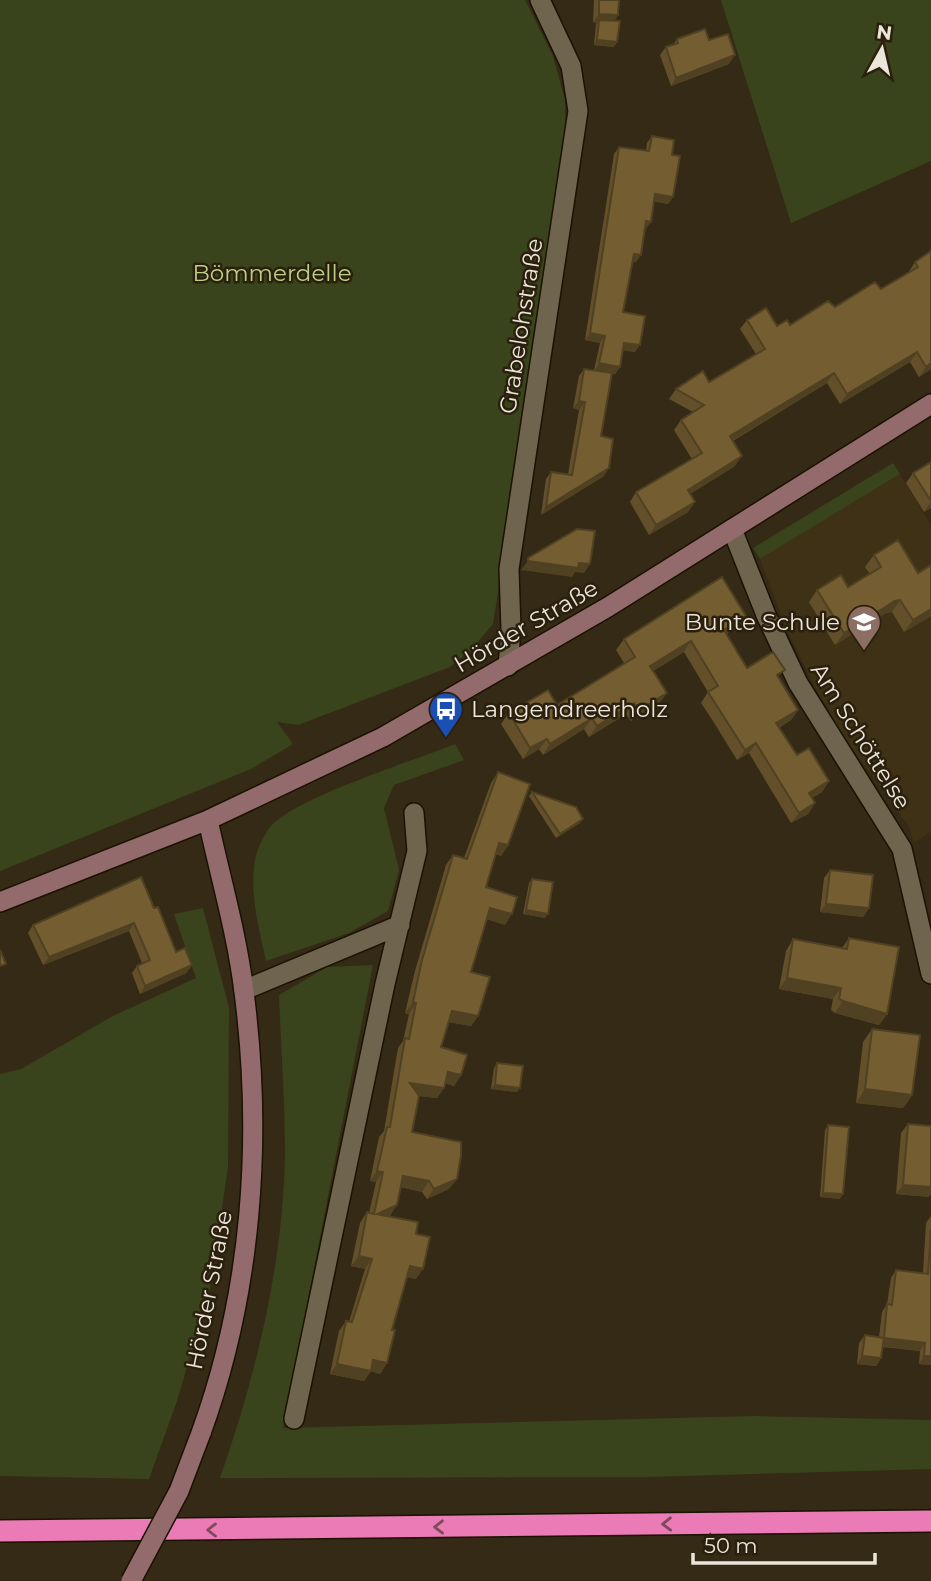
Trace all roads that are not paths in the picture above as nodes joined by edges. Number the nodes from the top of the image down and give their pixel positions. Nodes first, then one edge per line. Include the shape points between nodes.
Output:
1 (540, 0) edge
2 (931, 404) edge
3 (732, 529) junction
4 (508, 666) junction
5 (414, 813) dead end
6 (208, 820) junction
7 (0, 902) edge
8 (400, 925) junction
9 (931, 974) edge
10 (244, 990) junction
11 (294, 1419) dead end
12 (931, 1521) edge
13 (0, 1531) edge
14 (131, 1581) edge

1 - 4 street, Grabelohstraße via 571,66 578,111 509,569
2 - 3 main road, Hörder Straße
3 - 4 main road, Hörder Straße
3 - 9 street, Am Schöttelse via 797,683 902,849
4 - 6 main road, Hörder Straße via 383,737
5 - 8 street via 418,851
6 - 7 main road
6 - 10 main road, Hörder Straße
8 - 10 street
8 - 11 street
10 - 14 main road, Hörder Straße, bridge via 251,1080 251,1197 230,1332 179,1491
12 -> 13 highway

